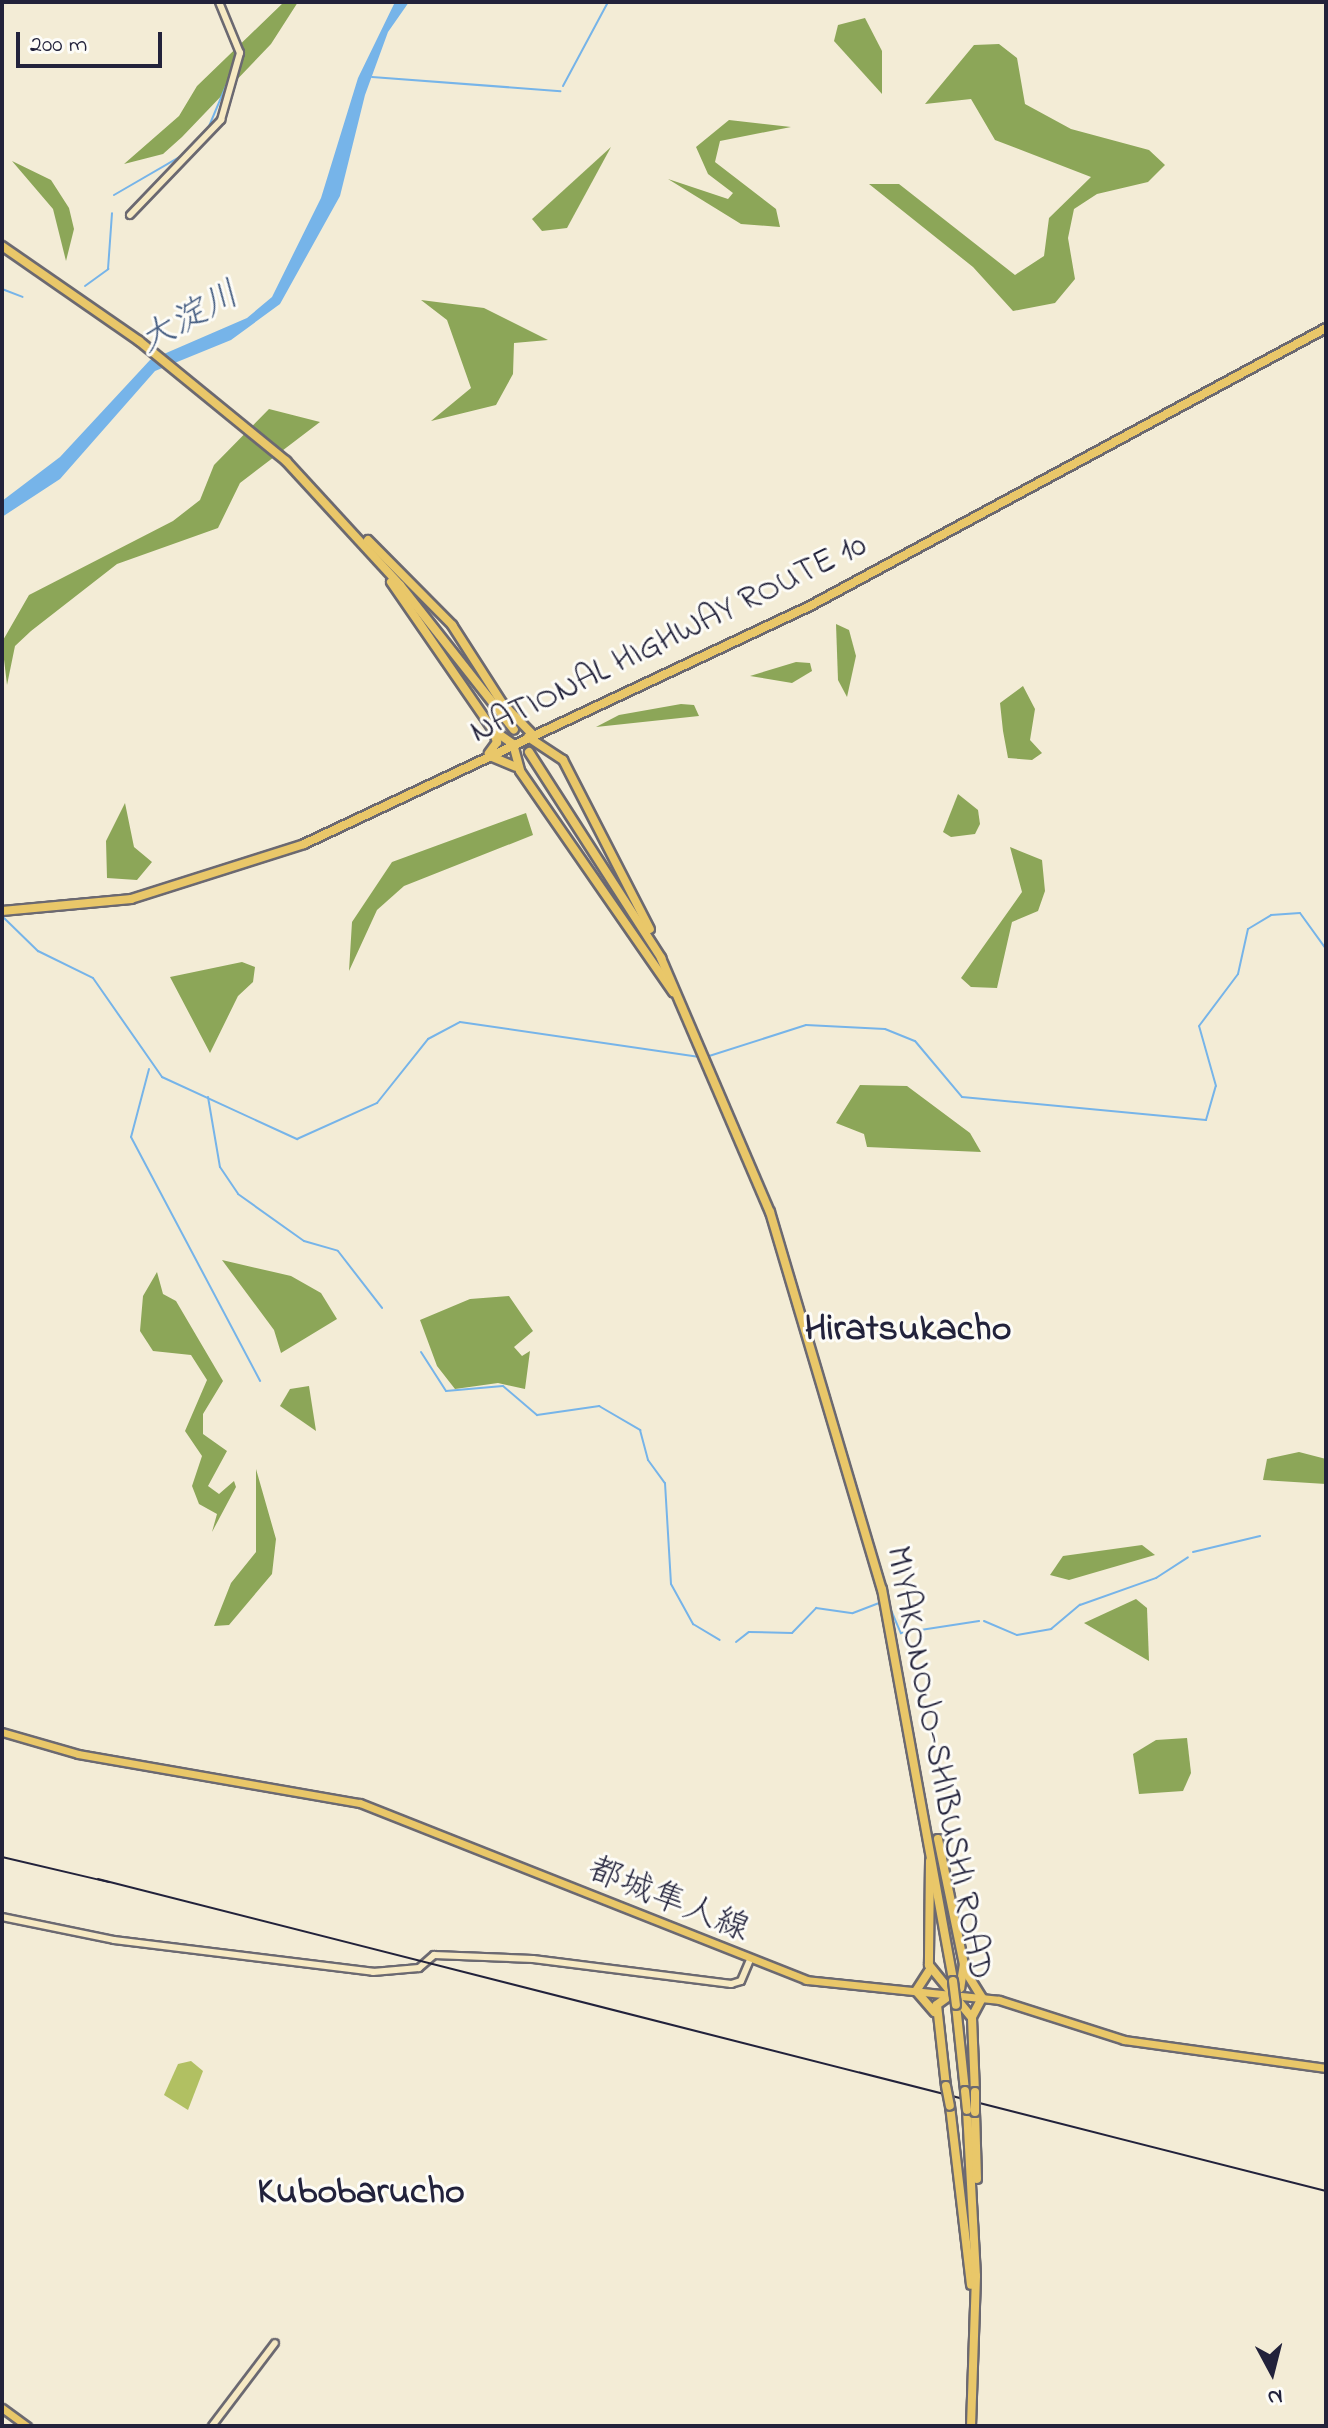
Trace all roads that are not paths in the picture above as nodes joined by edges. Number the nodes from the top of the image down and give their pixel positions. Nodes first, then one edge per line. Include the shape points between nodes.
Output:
1 (219, 2) edge
2 (130, 215) dead end
3 (2, 246) edge
4 (1326, 328) edge
5 (321, 495) junction
6 (517, 715) junction
7 (563, 722) junction
8 (549, 728) junction
9 (493, 730) junction
10 (514, 730) dead end
11 (530, 736) junction
12 (513, 744) junction
13 (554, 749) junction
14 (529, 752) dead end
15 (486, 756) junction
16 (520, 771) junction
17 (2, 911) edge
18 (686, 1006) junction
19 (702, 1042) junction
20 (2, 1732) edge
21 (920, 1769) junction
22 (928, 1812) junction
23 (2, 1917) edge
24 (749, 1962) junction
25 (964, 1964) junction
26 (929, 1965) junction
27 (916, 1991) junction
28 (951, 1994) junction
29 (982, 1998) junction
30 (972, 2018) junction
31 (936, 2020) junction
32 (1326, 2068) edge
33 (971, 2111) junction
34 (976, 2334) junction
35 (275, 2343) dead end
36 (2, 2408) edge
37 (27, 2426) edge
38 (212, 2426) edge
39 (971, 2426) edge

1 - 2 street via 240,53 228,104 199,151 147,191
3 - 5 highway via 139,341
4 - 7 highway, NATIONAL HIGHWAY ROUTE 10 via 810,606
5 - 6 highway via 452,625
5 - 9 highway
5 - 10 highway
6 - 8 highway
6 - 11 highway
7 - 8 highway, NATIONAL HIGHWAY ROUTE 10
7 - 13 highway via 550,735
8 - 11 highway, NATIONAL HIGHWAY ROUTE 10
9 - 12 highway
9 - 15 highway via 497,742
11 - 12 highway, NATIONAL HIGHWAY ROUTE 10
11 - 13 highway
12 - 15 highway, NATIONAL HIGHWAY ROUTE 10
12 - 16 highway
13 - 18 highway via 585,795
14 - 18 highway, MIYAKONOJO-SHIBUSHI ROAD via 632,908
15 - 16 highway via 508,758
15 - 17 highway, NATIONAL HIGHWAY ROUTE 10 via 254,863 114,902
16 - 19 highway
18 - 19 highway, MIYAKONOJO-SHIBUSHI ROAD
19 - 21 highway, MIYAKONOJO-SHIBUSHI ROAD via 799,1298 882,1589
20 - 24 main road, 都城隼人線 via 78,1754 360,1803
21 - 22 highway, MIYAKONOJO-SHIBUSHI ROAD
21 - 25 highway
22 - 26 highway
22 - 33 highway, MIYAKONOJO-SHIBUSHI ROAD, bridge
23 - 24 street via 114,1940 373,1972 419,1968 434,1955 544,1960 731,1984 741,1981
24 - 27 main road, 都城隼人線 via 838,1986
25 - 28 highway via 962,1984
25 - 29 highway
26 - 27 highway via 927,1982
26 - 28 highway
27 - 28 main road, 都城隼人線
27 - 31 highway
28 - 29 main road, 都城隼人線
28 - 30 highway
28 - 31 highway via 938,2001
29 - 30 highway
29 - 32 main road, 都城隼人線 via 1124,2040
30 - 33 highway, bridge
31 - 34 highway, bridge
33 - 34 highway
34 - 39 highway
35 - 38 street
36 - 37 main road

